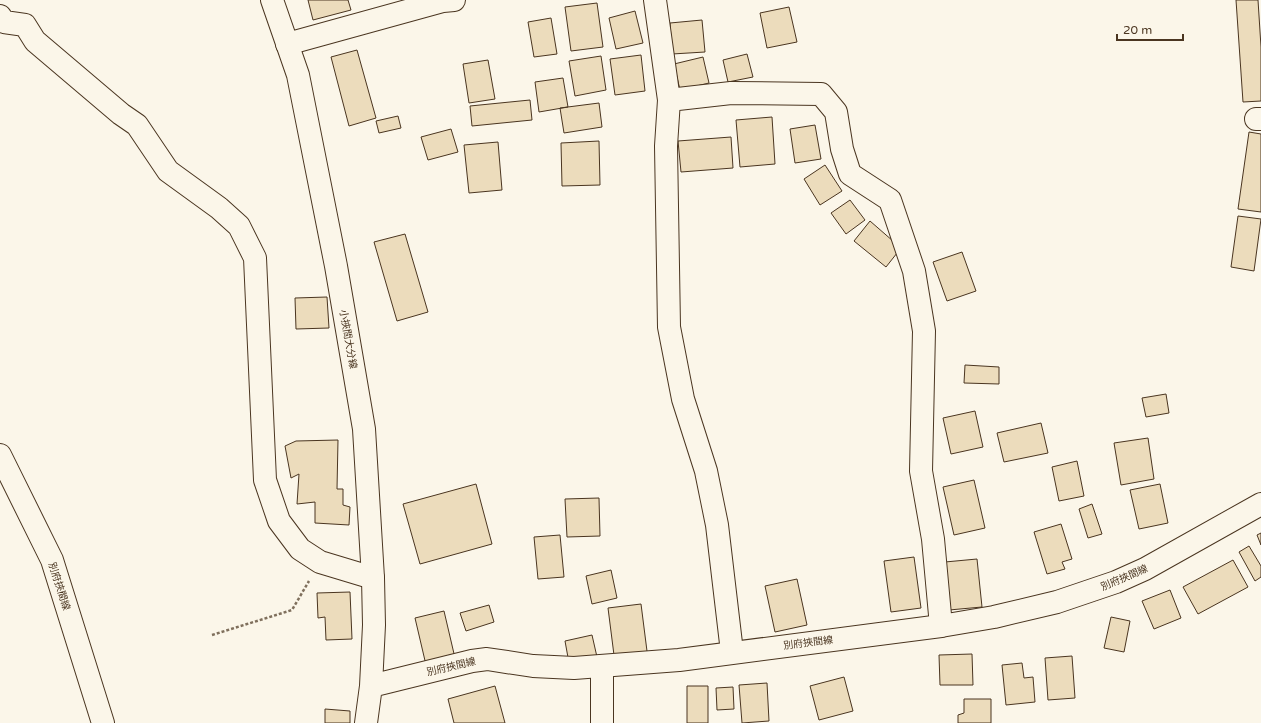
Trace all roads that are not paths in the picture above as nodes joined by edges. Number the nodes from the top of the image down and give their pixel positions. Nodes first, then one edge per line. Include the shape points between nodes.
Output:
1 (272, 0) edge
2 (454, 0) edge
3 (655, 0) edge
4 (0, 16) edge
5 (287, 44) junction
6 (669, 100) junction
7 (0, 455) edge
8 (1261, 504) edge
9 (373, 578) junction
10 (942, 626) junction
11 (732, 652) junction
12 (602, 666) junction
13 (371, 686) junction
14 (103, 723) edge
15 (366, 723) edge
16 (602, 723) edge

1 - 5 street, 小挾間大分線
2 - 5 street
3 - 6 street
4 - 9 street via 4,22 25,24 34,41 137,125 168,171 239,226 254,258 264,480 279,521 300,549 320,562
5 - 9 street, 小挾間大分線 via 298,75 336,266 364,429
6 - 10 street via 731,93 821,94 836,112 842,150 850,174 890,200 914,271 924,331 921,471 933,539
6 - 11 street via 666,146 669,327 682,399 706,471 717,525
7 - 14 street, 別府挾間線 via 52,560
8 - 10 street, 別府挾間線 via 1145,569 1092,591 1033,609
9 - 13 street, 小挾間大分線
10 - 11 street, 別府挾間線
11 - 12 street, 別府挾間線 via 679,660
12 - 13 street, 別府挾間線 via 533,666 487,659
12 - 16 street
13 - 15 street

